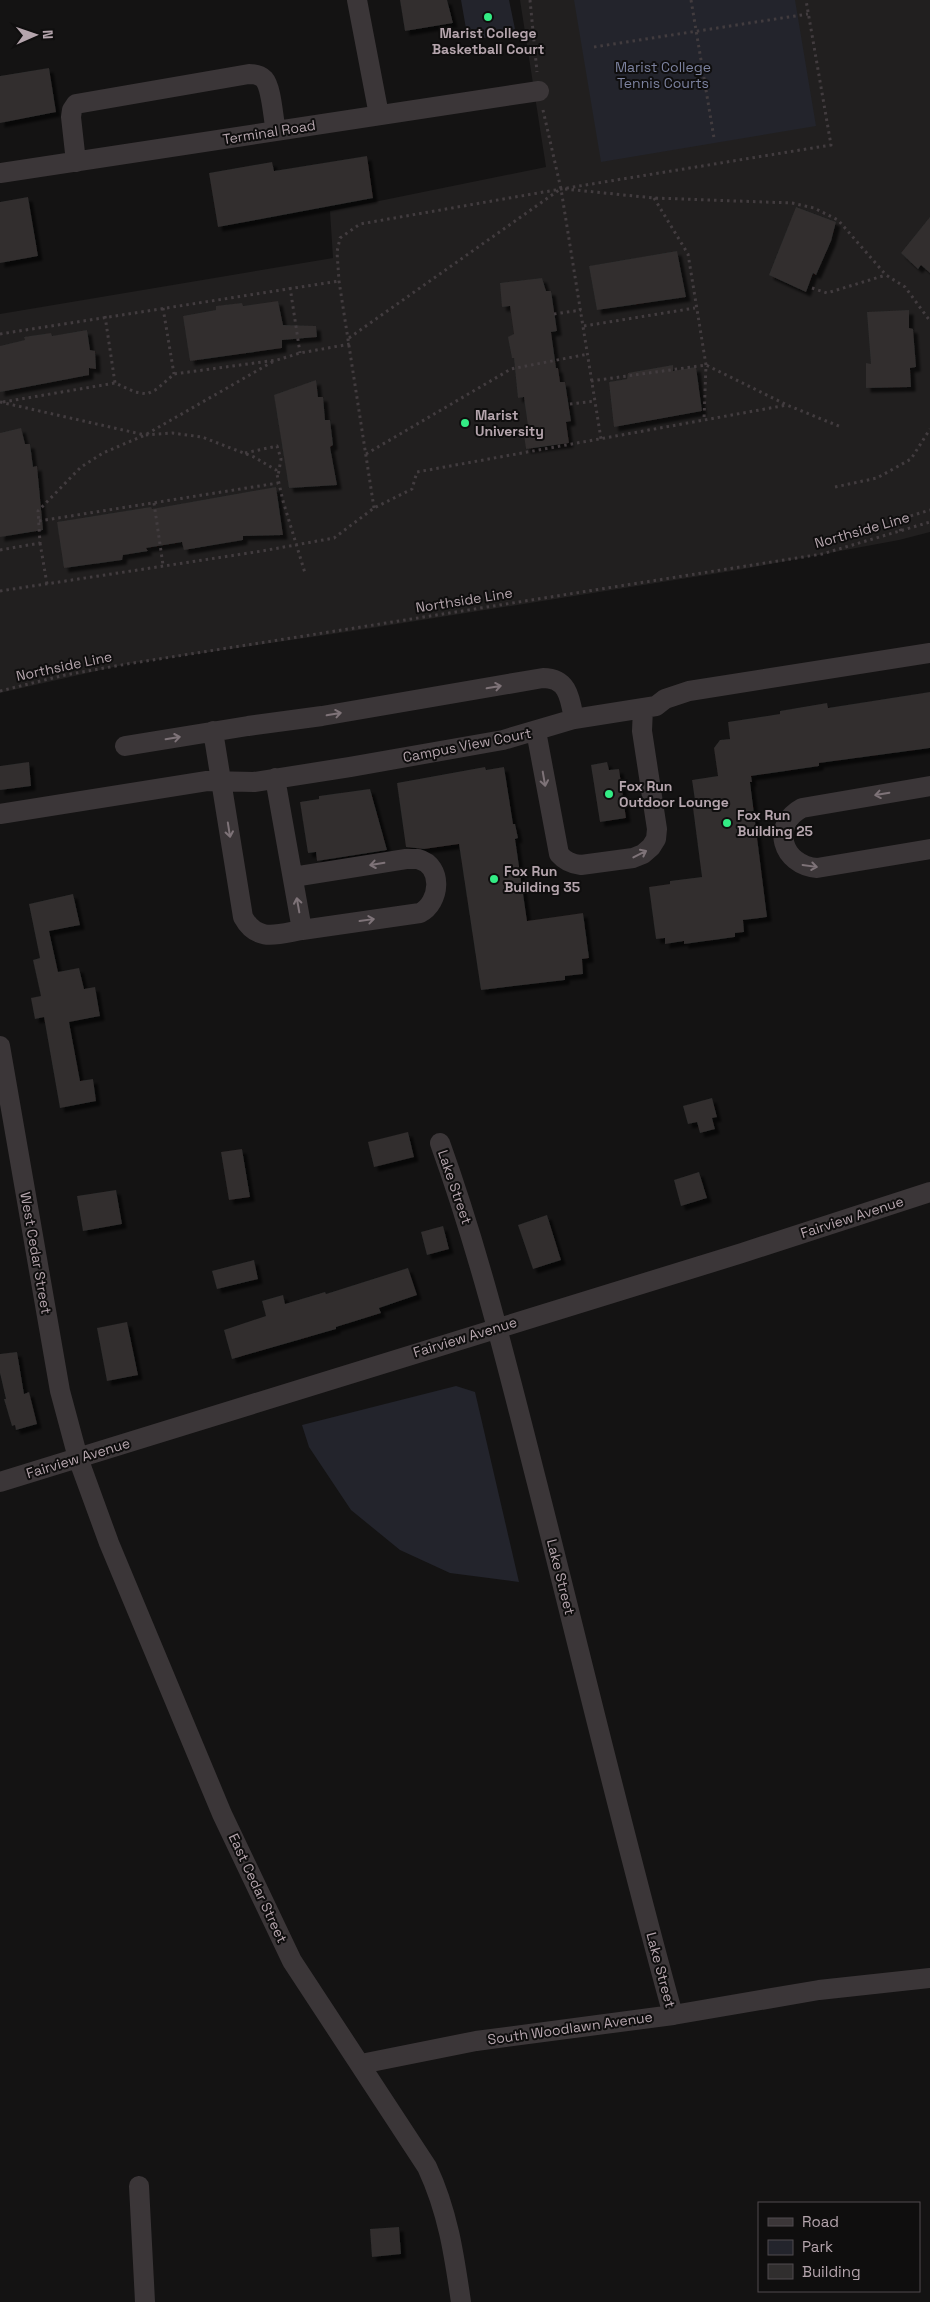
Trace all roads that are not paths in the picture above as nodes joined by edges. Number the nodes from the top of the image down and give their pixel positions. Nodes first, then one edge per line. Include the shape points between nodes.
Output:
1 (357, 0) edge
2 (539, 91) dead end
3 (379, 116) junction
4 (276, 131) junction
5 (76, 162) junction
6 (0, 173) edge
7 (930, 653) edge
8 (643, 708) junction
9 (574, 719) junction
10 (536, 731) junction
11 (213, 732) junction
12 (125, 746) dead end
13 (275, 778) junction
14 (221, 782) junction
15 (930, 786) edge
16 (0, 814) edge
17 (930, 849) edge
18 (292, 877) junction
19 (302, 930) junction
20 (0, 1046) edge
21 (440, 1143) dead end
22 (930, 1192) edge
23 (498, 1327) junction
24 (78, 1458) junction
25 (0, 1482) edge
26 (930, 1978) edge
27 (673, 2014) junction
28 (360, 2064) junction
29 (139, 2186) dead end
30 (145, 2302) edge
31 (461, 2302) edge

1 - 3 street
2 - 3 street, Terminal Road
3 - 4 street, Terminal Road
4 - 5 street, Terminal Road
4 - 5 street via 268,86 264,79 249,74 76,104 71,117
5 - 6 street, Terminal Road
7 - 8 street, Campus View Court via 689,691 665,699 656,706
8 - 9 street, Campus View Court
10 -> 8 street via 559,854 565,860 580,865 633,858 651,847 657,829 642,731
9 - 10 street, Campus View Court
11 -> 9 street via 543,678 565,686
10 - 13 street, Campus View Court
12 -> 11 street
11 - 14 street
13 - 14 street, Campus View Court
13 - 18 street
14 - 16 street, Campus View Court via 207,781
14 -> 19 street via 243,917 248,926 264,935
15 -> 17 street via 802,808 792,813 785,823 784,836 787,850 795,862 817,868
19 -> 18 street
19 -> 18 street via 420,913 433,901 436,882 434,872 427,864 406,859
20 - 24 street, West Cedar Street via 60,1391
21 - 23 street, Lake Street
22 - 23 street, Fairview Avenue
23 - 24 street, Fairview Avenue
23 - 27 street, Lake Street via 639,1893
24 - 25 street, Fairview Avenue
24 - 28 street, East Cedar Street via 109,1543 222,1814 292,1961
26 - 27 street, South Woodlawn Avenue via 819,1990
27 - 28 street, South Woodlawn Avenue via 476,2041
28 - 31 street, East Cedar Street via 427,2167 440,2194
29 - 30 street

